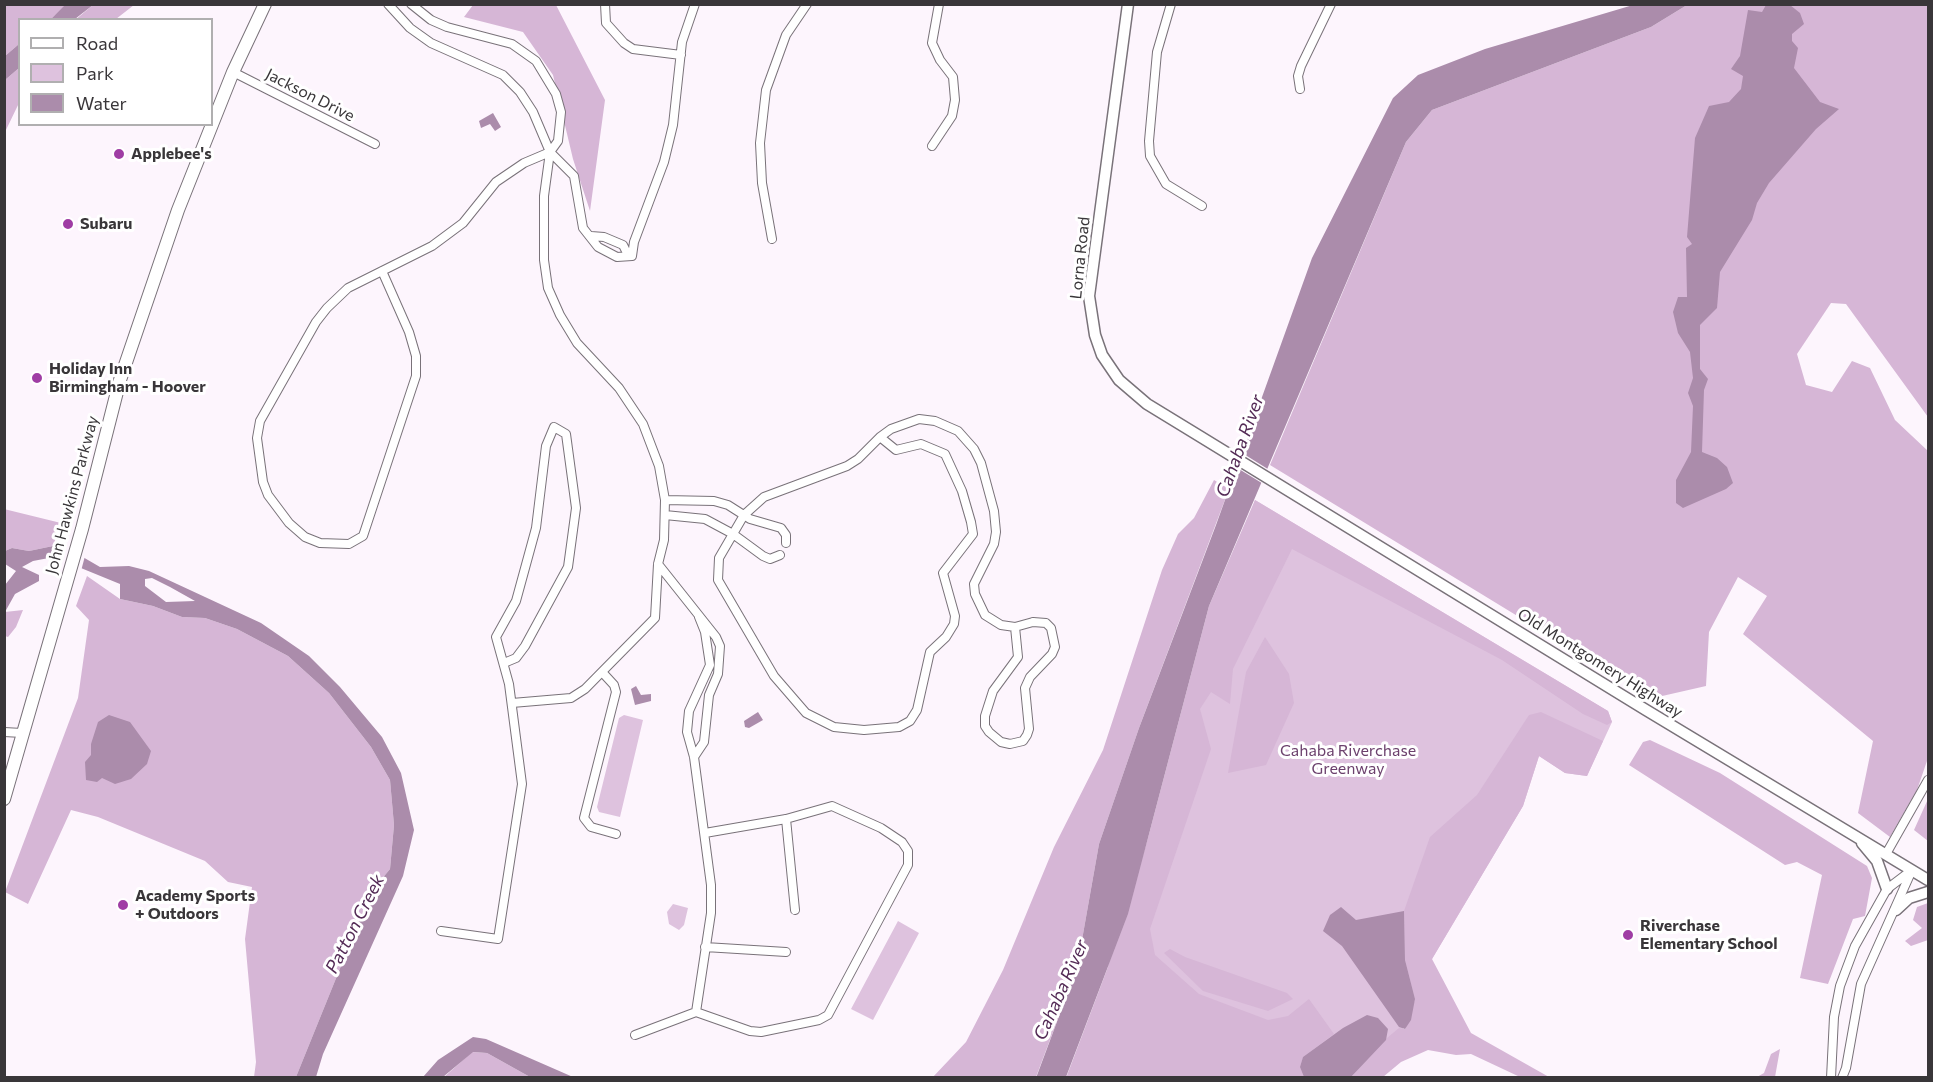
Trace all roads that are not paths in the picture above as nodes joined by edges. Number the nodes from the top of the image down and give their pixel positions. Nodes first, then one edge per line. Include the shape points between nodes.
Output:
1 (265, 4) edge
2 (388, 4) edge
3 (411, 4) edge
4 (604, 4) edge
5 (695, 4) edge
6 (807, 4) edge
7 (939, 4) edge
8 (1128, 4) edge
9 (1171, 4) edge
10 (1331, 4) edge
11 (681, 55) junction
12 (232, 72) junction
13 (1300, 88) dead end
14 (213, 121) edge
15 (211, 126) edge
16 (375, 144) dead end
17 (932, 146) dead end
18 (550, 152) junction
19 (1202, 206) dead end
20 (772, 239) dead end
21 (382, 271) junction
22 (880, 437) junction
23 (1256, 471) joint
24 (665, 500) junction
25 (665, 514) junction
26 (744, 515) junction
27 (733, 534) junction
28 (786, 543) dead end
29 (780, 555) dead end
30 (658, 564) junction
31 (699, 617) junction
32 (1015, 627) junction
33 (504, 663) junction
34 (602, 672) junction
35 (512, 703) junction
36 (4, 732) edge
37 (22, 733) junction
38 (694, 757) junction
39 (1929, 780) edge
40 (4, 799) edge
41 (786, 819) junction
42 (705, 833) junction
43 (616, 834) dead end
44 (1857, 836) junction
45 (1886, 854) junction
46 (1912, 870) junction
47 (1929, 880) edge
48 (1887, 889) junction
49 (1929, 892) edge
50 (795, 910) dead end
51 (1896, 910) junction
52 (441, 931) dead end
53 (705, 947) junction
54 (786, 952) dead end
55 (696, 1012) junction
56 (635, 1035) dead end
57 (1831, 1077) edge
58 (1842, 1077) edge

1 - 12 main road, John Hawkins Parkway
2 - 18 street via 431,43 503,75 533,112
3 - 18 street via 431,20 512,44 536,61 553,88 561,112 558,141
4 - 11 street via 606,23 633,49
5 - 11 street
6 - 20 street via 786,35 766,90 762,183
7 - 17 street via 932,43 953,77 955,100 952,116
8 - 23 street, Lorna Road via 1095,246 1090,316 1102,355 1119,380 1147,404
9 - 19 street via 1157,52 1150,156 1166,184
10 - 13 street via 1301,66
11 - 18 street via 673,125 664,162 632,256 623,245 591,236 584,228 574,176
12 - 14 main road, John Hawkins Parkway
12 - 16 street, Jackson Drive
15 - 37 main road, John Hawkins Parkway via 120,380 82,529
18 - 21 street via 524,163 496,182 463,223 432,246
18 - 24 street via 544,196 548,288 577,343 619,388 643,424 659,465
21 - 21 street via 348,288 327,308 260,421 257,438 268,495 289,523 305,537 320,543 349,544 363,536 416,376 416,356 409,332
22 - 26 street via 847,466 777,490
22 - 27 street via 896,450 921,444 945,454 971,522 972,534 943,573 954,624 930,652 917,710 910,722 899,727 864,730 834,727 795,703 774,676 718,580 719,558
22 - 32 street via 905,423 919,419 935,421 958,431 974,449 996,522 994,543 978,572 975,594 985,615 1001,625
23 - 44 street, Old Montgomery Highway
24 - 25 street
24 - 26 street via 714,501
25 - 27 street via 705,519
25 - 30 street
26 - 27 street
26 - 28 street via 781,528
27 - 29 street via 763,556 770,559
30 - 31 street
30 - 34 street via 654,618
31 - 38 street via 710,665 689,711 687,732
31 - 38 street via 720,646 704,742
32 - 32 street via 1018,657 993,690 985,726 988,732 1010,744 1023,741 1027,735 1025,688 1037,668 1052,654 1055,640 1046,623
33 - 33 street via 496,637 516,601 536,528 546,446 554,427 566,434 576,508 568,567 525,646 516,658
33 - 35 street
34 - 35 street via 571,698
34 - 43 street via 616,692 584,818 591,827
35 - 52 street via 522,784 498,939
36 - 37 street
37 - 40 main road, John Hawkins Parkway
38 - 42 street
39 - 45 street
41 - 42 street
41 - 50 street
41 - 55 street via 832,806 902,842 908,851 908,865 828,1015 761,1032
42 - 53 street via 711,885
44 - 45 street, Old Montgomery Highway
44 - 48 street via 1877,861
45 - 46 street, Old Montgomery Highway
46 - 47 street, Old Montgomery Highway
46 - 48 street
46 - 51 street
48 - 57 street via 1855,946 1840,986
49 - 51 street via 1909,898
51 - 58 street via 1861,984
53 - 54 street
53 - 55 street
55 - 56 street

